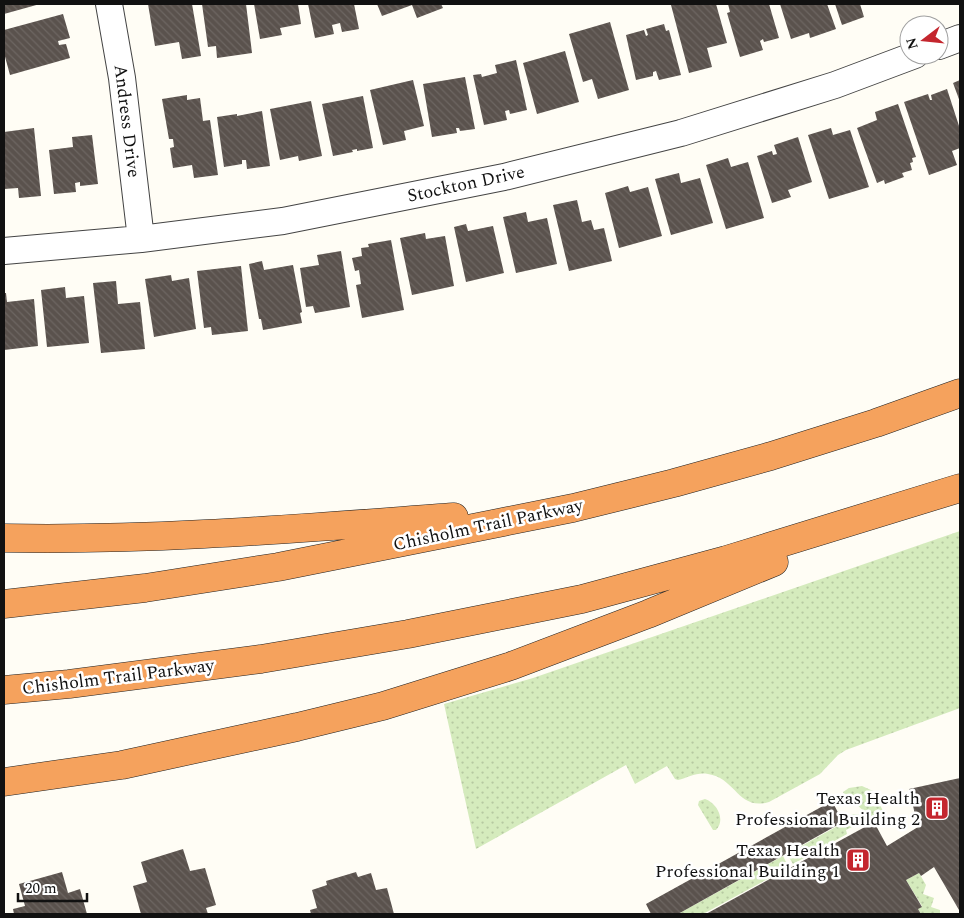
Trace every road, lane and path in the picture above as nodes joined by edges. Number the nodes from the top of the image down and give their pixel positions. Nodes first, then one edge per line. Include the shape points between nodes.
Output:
1 (109, 4) edge
2 (899, 61) edge
3 (141, 239) junction
4 (4, 251) edge
5 (960, 393) edge
6 (960, 488) edge
7 (929, 498) junction
8 (573, 508) junction
9 (4, 538) edge
10 (4, 604) edge
11 (4, 690) edge
12 (4, 782) edge

1 - 3 street, Andress Drive via 122,78
2 - 3 street, Stockton Drive via 835,85 681,133 504,177 282,220
3 - 4 street, Stockton Drive
5 - 8 highway, Chisholm Trail Parkway via 771,456
6 - 7 highway, Chisholm Trail Parkway
7 - 11 highway, Chisholm Trail Parkway via 726,560 572,601 261,659
7 - 12 highway via 510,666 383,706 122,765
8 - 9 highway via 279,530 73,539
8 - 10 highway, Chisholm Trail Parkway via 278,567 145,588

